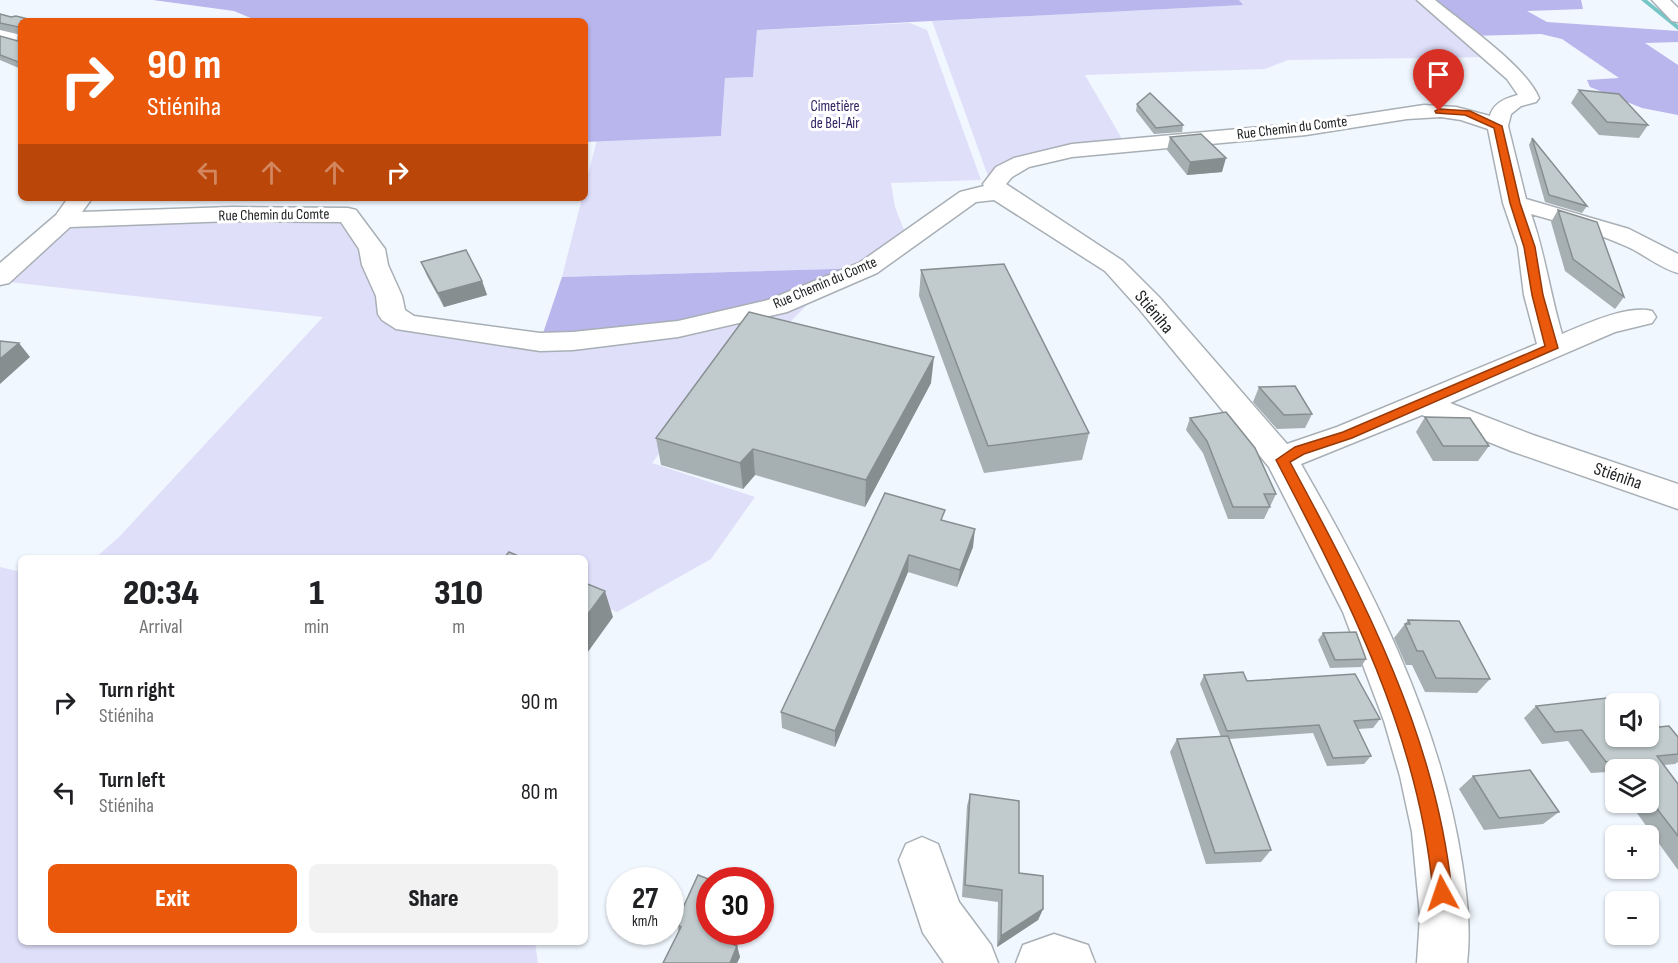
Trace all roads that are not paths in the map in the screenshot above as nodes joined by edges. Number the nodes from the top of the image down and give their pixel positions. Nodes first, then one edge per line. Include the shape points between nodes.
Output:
1 (1425, 0) edge
2 (1660, 0) edge
3 (1678, 17) edge
4 (0, 35) edge
5 (18, 40) edge
6 (1498, 126) junction
7 (1000, 193) junction
8 (79, 201) edge
9 (1515, 203) junction
10 (60, 224) junction
11 (0, 247) edge
12 (1678, 266) edge
13 (0, 277) edge
14 (1642, 317) dead end
15 (1552, 348) junction
16 (1423, 404) junction
17 (1282, 460) junction
18 (1678, 497) edge
19 (921, 861) dead end
20 (973, 963) edge
21 (1041, 963) edge
22 (1070, 963) edge
23 (1442, 963) edge

1 - 6 street via 1524,86 1529,98 1501,111
2 - 3 street
4 - 5 street
6 - 7 street, Rue Chemin du Comte via 1467,113 1419,112 1308,128 1087,148 1010,168 994,184
6 - 9 street
7 - 10 street, Rue Chemin du Comte via 968,197 868,268 777,306 678,329 551,341 406,323 392,314 372,249 348,215 232,214
7 - 17 street, Stiéniha via 1113,266
8 - 10 street
9 - 12 street via 1585,222 1636,242
9 - 15 street via 1530,247 1537,295
10 - 11 street
10 - 13 street
14 - 15 street via 1605,326
15 - 16 street
16 - 17 street
16 - 18 street, Stiéniha
17 - 23 street, Stiéniha via 1380,654 1420,770 1438,847 1446,939
19 - 20 street via 940,916
21 - 22 street via 1054,959

